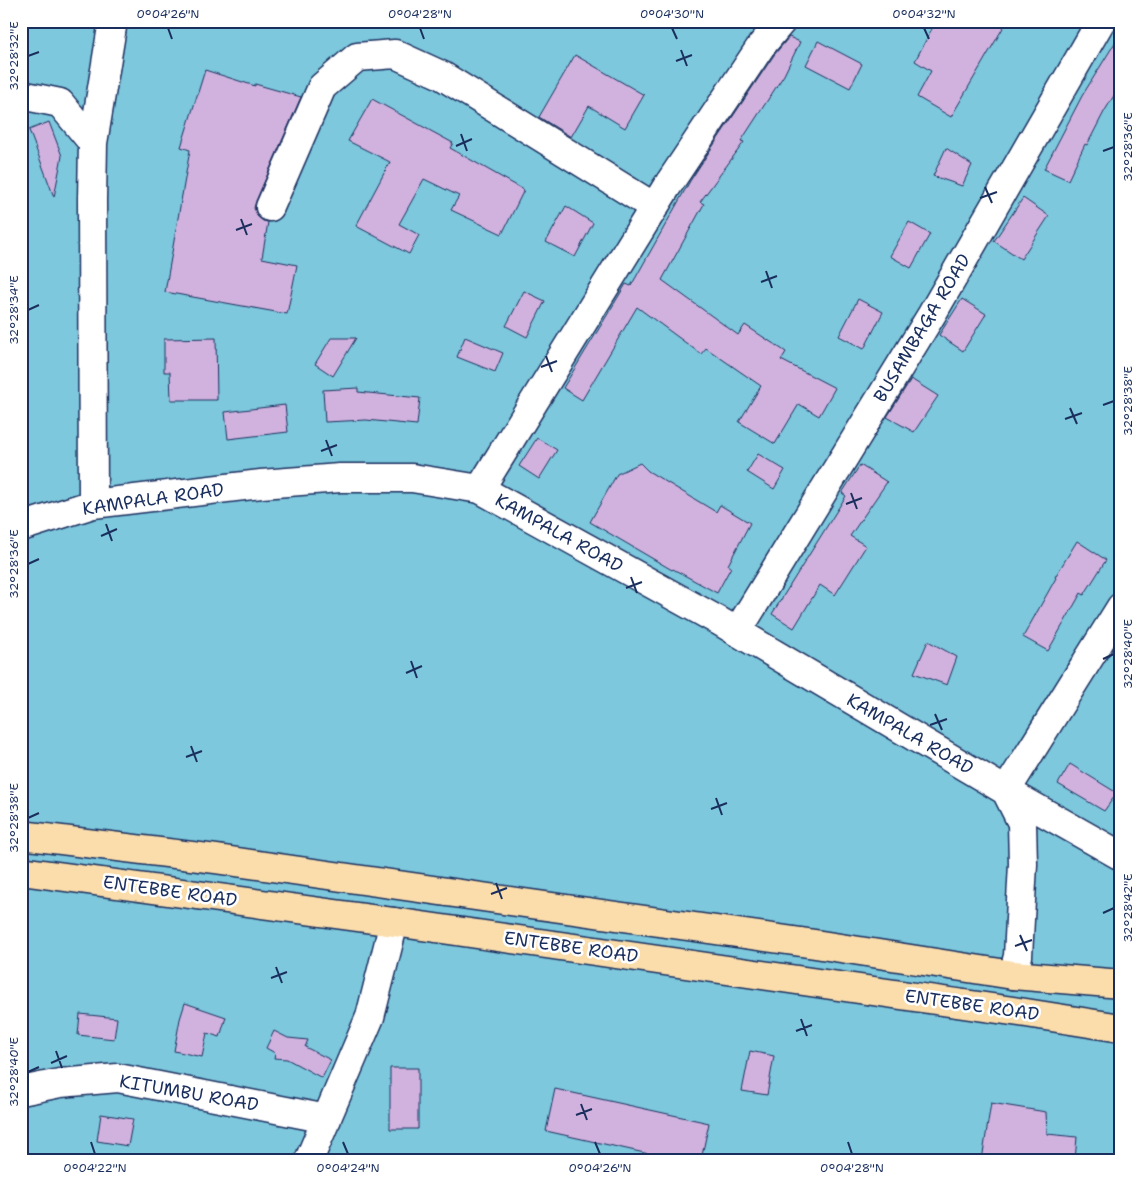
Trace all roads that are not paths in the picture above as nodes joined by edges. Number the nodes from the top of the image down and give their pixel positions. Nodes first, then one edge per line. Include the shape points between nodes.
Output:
1 (113, 21) edge
2 (782, 21) edge
3 (1101, 21) edge
4 (21, 95) edge
5 (93, 142) junction
6 (270, 206) dead end
7 (654, 207) junction
8 (480, 489) junction
9 (93, 504) junction
10 (21, 526) edge
11 (1121, 607) edge
12 (736, 632) junction
13 (1006, 791) junction
14 (21, 835) edge
15 (1121, 856) edge
16 (21, 871) edge
17 (394, 922) junction
18 (1012, 975) junction
19 (1121, 984) edge
20 (1121, 1028) edge
21 (21, 1091) edge
22 (327, 1119) junction
23 (309, 1160) edge

1 - 5 street
2 - 7 street via 761,46
3 - 12 street, BUSAMBAGA ROAD via 932,314
4 - 5 street via 60,103
5 - 9 street
6 - 7 street via 322,87 357,57 395,54 441,75
7 - 8 street
8 - 9 street, KAMPALA ROAD via 412,478 340,478
8 - 12 street, KAMPALA ROAD
9 - 10 street, KAMPALA ROAD
11 - 13 street
12 - 13 street, KAMPALA ROAD
13 - 15 street, KAMPALA ROAD
13 - 18 street via 1022,824 1018,956
14 - 18 highway, ENTEBBE ROAD via 216,859
16 - 17 highway, ENTEBBE ROAD
17 - 20 highway, ENTEBBE ROAD
17 - 22 street via 370,1017
18 - 19 highway, ENTEBBE ROAD
21 - 22 street, KITUMBU ROAD via 60,1083 118,1078
22 - 23 street

